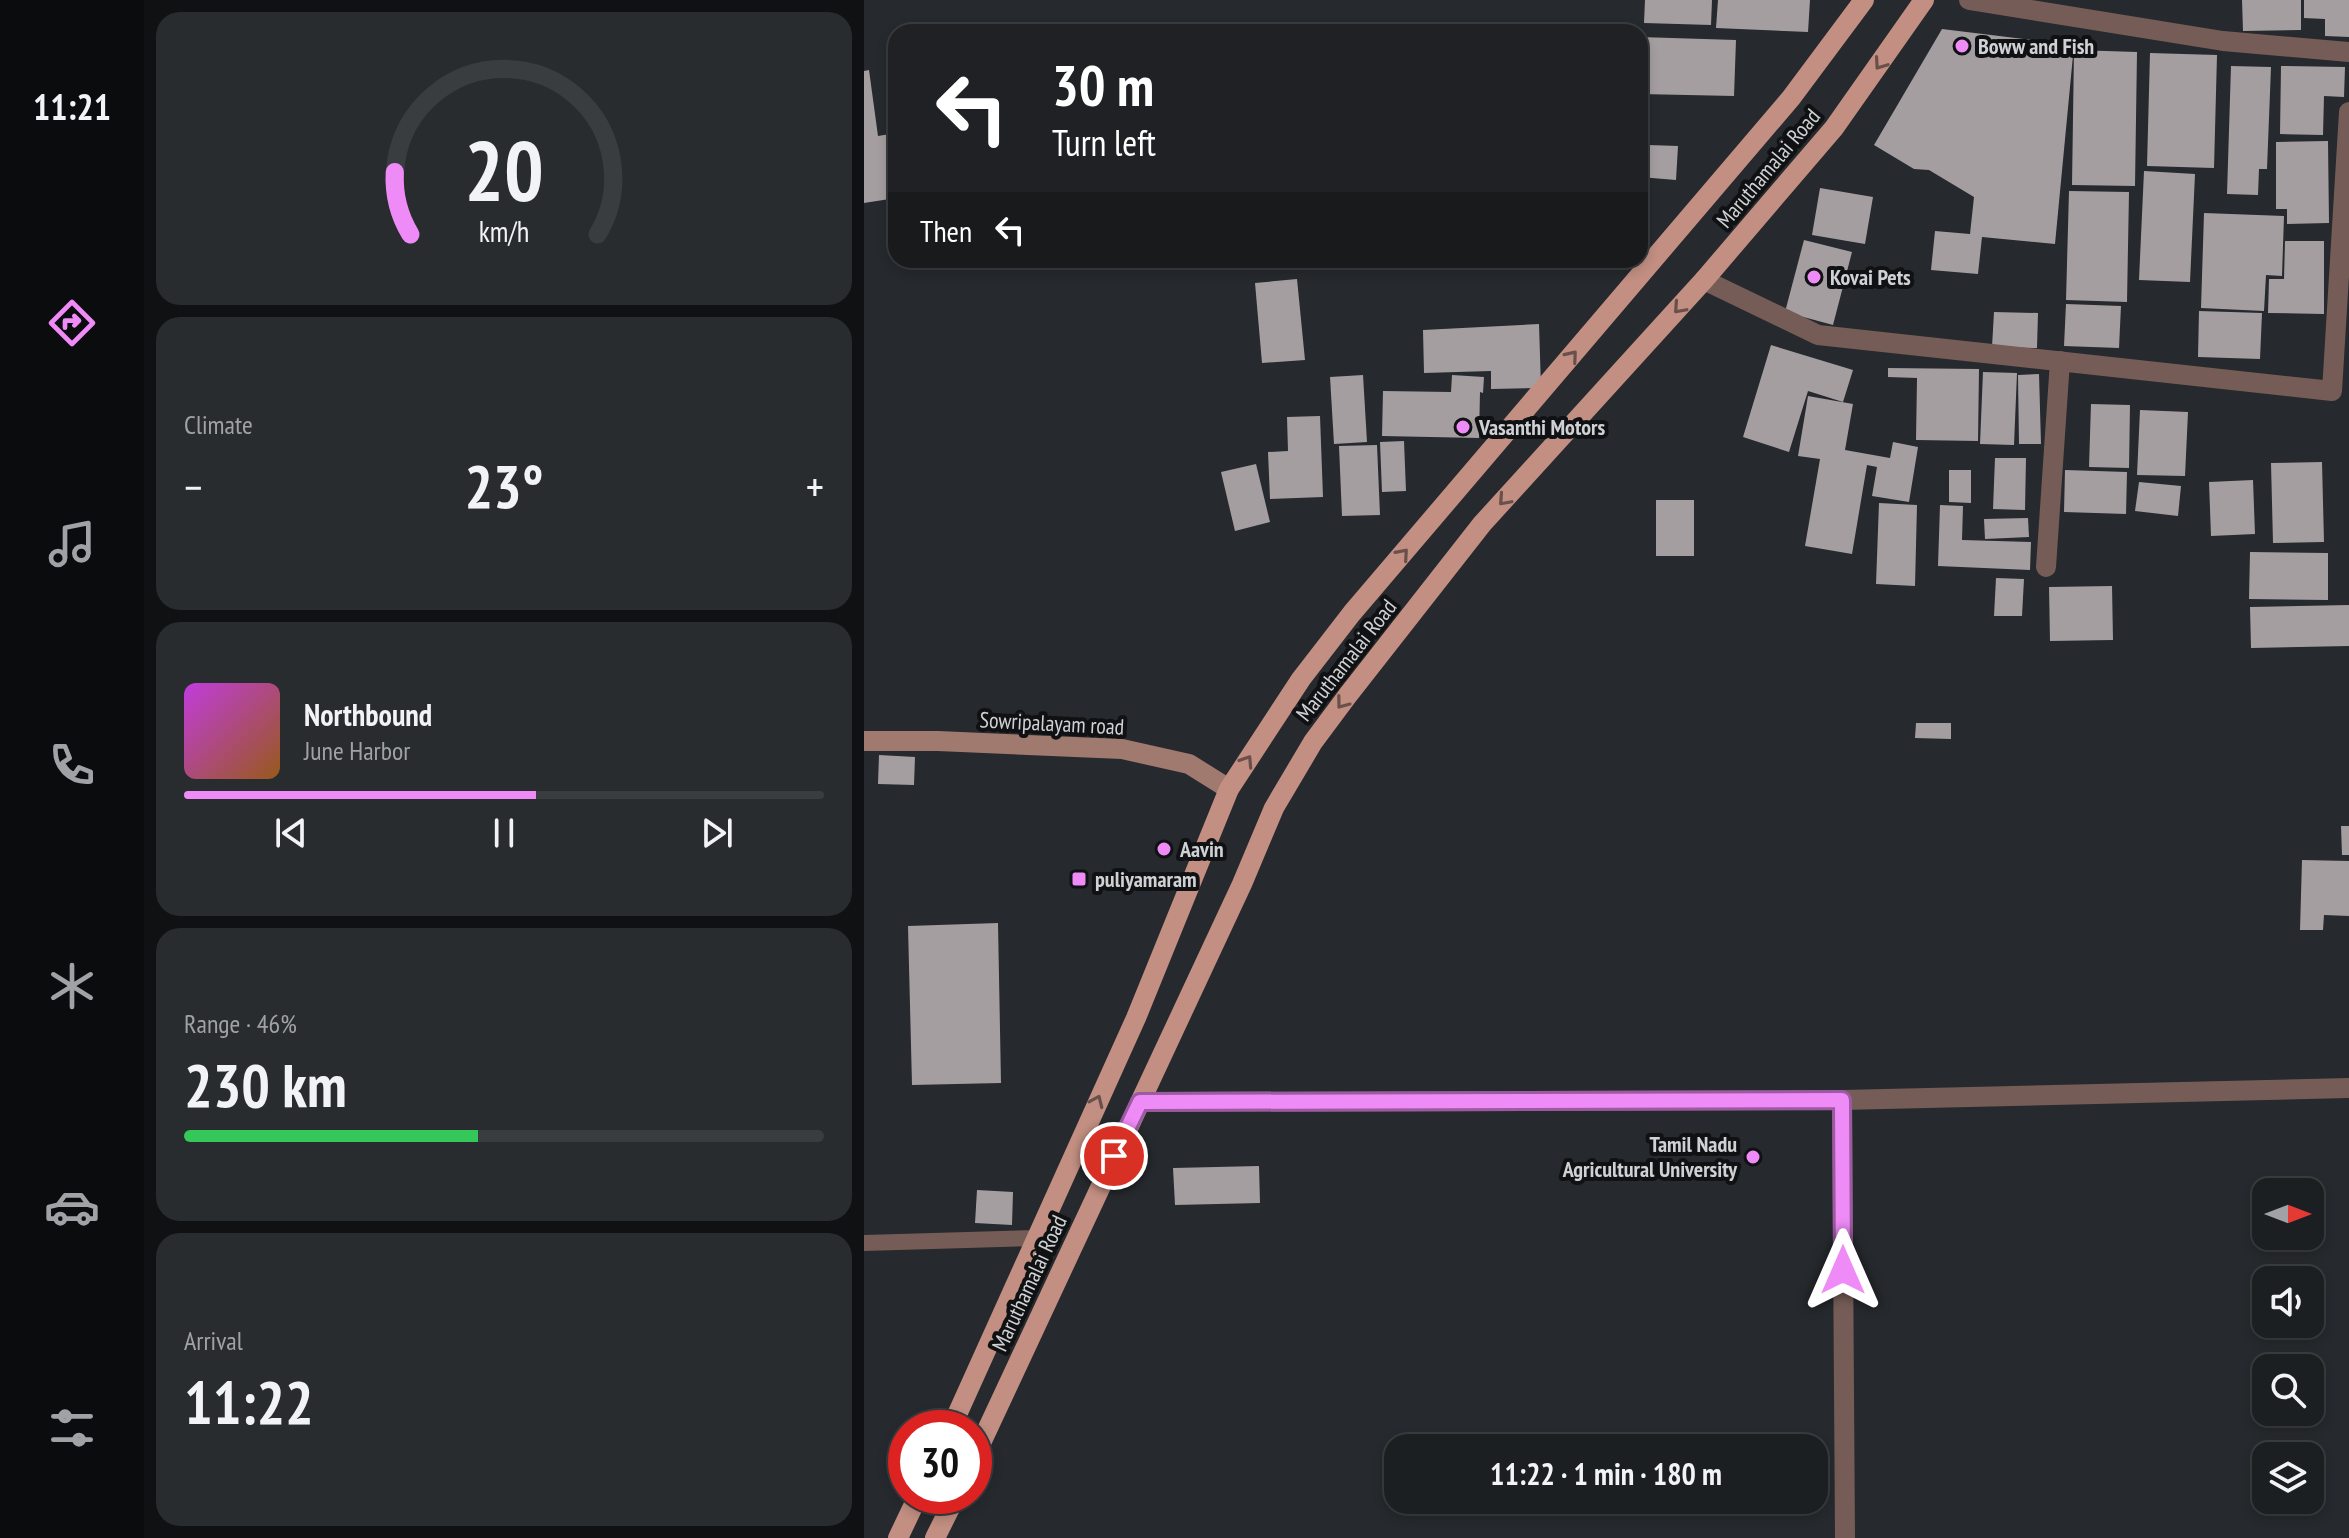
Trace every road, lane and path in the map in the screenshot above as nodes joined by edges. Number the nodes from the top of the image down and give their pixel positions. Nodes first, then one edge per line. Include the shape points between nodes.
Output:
1 (1864, 0) edge
2 (1924, 0) edge
3 (1969, 0) edge
4 (2349, 52) edge
5 (2349, 112) edge
6 (1648, 266) edge
7 (1646, 268) edge
8 (1704, 280) junction
9 (2060, 361) junction
10 (2046, 567) dead end
11 (864, 741) edge
12 (1229, 789) junction
13 (2349, 1088) edge
14 (1842, 1100) junction
15 (1140, 1102) junction
16 (1037, 1238) junction
17 (864, 1243) edge
18 (959, 1410) edge
19 (992, 1419) edge
20 (909, 1514) edge
21 (947, 1514) edge
22 (898, 1538) edge
23 (935, 1538) edge
24 (1845, 1538) edge

6 -> 1 main road, Maruthamalai Road via 1791,98
2 -> 8 main road, Maruthamalai Road via 1834,128
3 - 4 street via 2223,41
5 - 9 street via 2332,391
12 -> 7 main road, Maruthamalai Road via 1352,613
8 - 9 street via 1818,335
8 -> 15 main road, Maruthamalai Road via 1482,524 1313,742 1274,808
9 - 10 street
11 - 12 street, Sowripalayam road via 1122,749 1189,764
16 -> 12 main road, Maruthamalai Road via 1136,1018
13 - 14 street
14 - 15 street
14 - 24 street
15 - 19 main road, Maruthamalai Road
16 - 17 lane
16 - 18 main road, Maruthamalai Road
20 - 22 main road
21 - 23 main road

